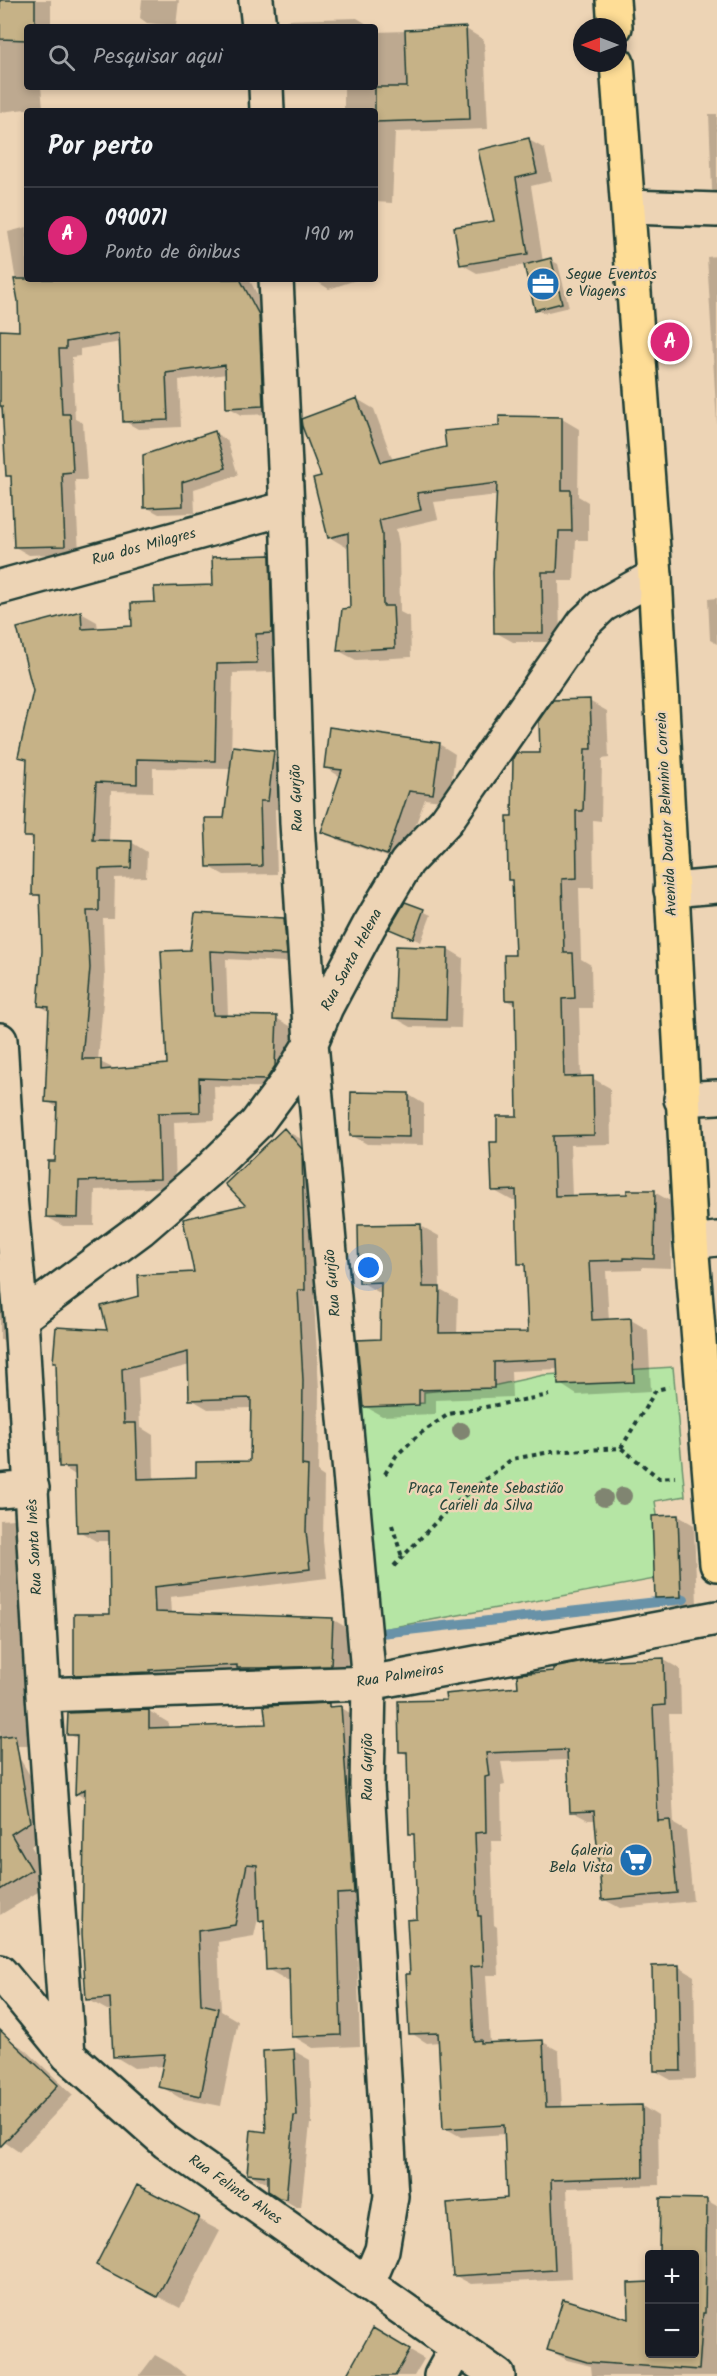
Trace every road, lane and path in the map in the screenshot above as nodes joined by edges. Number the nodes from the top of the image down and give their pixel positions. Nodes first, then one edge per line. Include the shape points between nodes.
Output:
1 (256, 0) edge
2 (613, 0) edge
3 (614, 18) edge
4 (259, 24) edge
5 (618, 72) edge
6 (266, 90) edge
7 (267, 108) edge
8 (628, 207) junction
9 (717, 210) edge
10 (276, 282) edge
11 (287, 508) junction
12 (655, 576) junction
13 (0, 587) edge
14 (717, 886) edge
15 (671, 890) junction
16 (0, 1040) edge
17 (311, 1043) junction
18 (717, 1097) edge
19 (681, 1099) junction
20 (5, 1185) edge
21 (704, 1241) edge
22 (21, 1318) junction
23 (702, 1379) junction
24 (549, 1395) dead end
25 (621, 1448) junction
26 (710, 1473) junction
27 (380, 1482) dead end
28 (32, 1488) junction
29 (0, 1491) edge
30 (717, 1564) edge
31 (362, 1592) junction
32 (717, 1618) edge
33 (369, 1683) junction
34 (43, 1695) junction
35 (0, 1972) edge
36 (68, 2055) junction
37 (368, 2283) junction
38 (457, 2347) junction
39 (441, 2376) edge
40 (498, 2376) edge

1 - 4 street
2 - 3 main road
5 - 8 main road, Avenida Doutor Belmínio Correia
6 - 7 street
8 - 9 street
8 - 12 main road, Avenida Doutor Belmínio Correia
10 - 11 street, Rua Gurjão
11 - 13 street, Rua dos Milagres
11 - 17 street, Rua Gurjão via 297,824
12 - 15 main road, Avenida Doutor Belmínio Correia
12 - 17 street, Rua Santa Helena via 603,605 584,623 452,812 407,862 326,1007
14 - 15 street
15 - 19 main road, Avenida Doutor Belmínio Correia
16 - 20 street, Rua Santa Inês
17 - 22 street, Rua Santa Helena via 256,1124 208,1171 141,1229
17 - 31 street, Rua Gurjão
18 - 19 street
19 - 21 main road, Avenida Doutor Belmínio Correia
20 - 22 street, Rua Santa Inês
21 - 23 main road, Avenida Doutor Belmínio Correia
22 - 28 street, Rua Santa Inês
23 - 25 path via 656,1390
23 - 26 main road, Avenida Doutor Belmínio Correia
24 - 27 path via 449,1414 396,1456
25 - 26 path via 659,1478
25 - 31 path via 551,1452 512,1459 450,1507 373,1589
26 - 30 main road, Avenida Doutor Belmínio Correia
28 - 29 street
28 - 34 street, Rua Santa Inês
31 - 33 street, Rua Gurjão
32 - 33 street, Rua Palmeiras
33 - 34 street, Rua Palmeiras
33 - 37 street, Rua Gurjão via 367,1786 391,2196 382,2250
34 - 36 street, Rua Santa Inês
35 - 36 street, Rua Felinto Alves
36 - 37 street, Rua Felinto Alves via 166,2142
37 - 38 street, Rua Felinto Alves
38 - 39 street
38 - 40 street, Rua Felinto Alves

